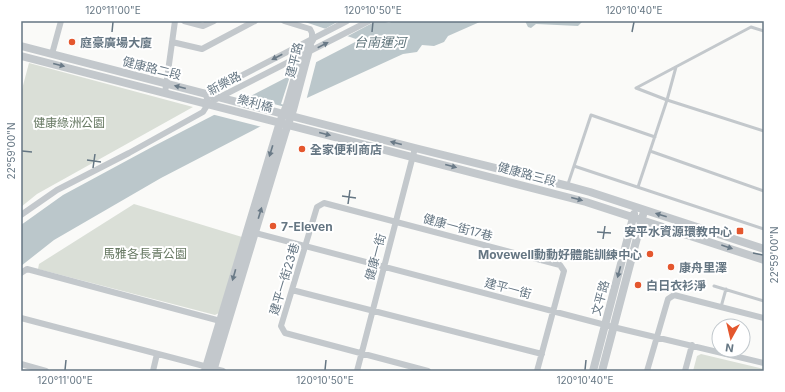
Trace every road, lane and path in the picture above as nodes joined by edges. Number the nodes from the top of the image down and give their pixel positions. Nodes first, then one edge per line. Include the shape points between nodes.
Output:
1 (61, 21) edge
2 (175, 21) edge
3 (184, 21) edge
4 (214, 21) edge
5 (255, 21) edge
6 (284, 21) edge
7 (347, 21) edge
8 (369, 21) edge
9 (764, 31) edge
10 (312, 40) junction
11 (172, 42) junction
12 (21, 46) edge
13 (52, 54) junction
14 (305, 54) junction
15 (21, 56) edge
16 (676, 67) junction
17 (166, 84) junction
18 (165, 93) junction
19 (206, 94) junction
20 (220, 98) junction
21 (231, 100) joint
22 (667, 100) junction
23 (208, 104) junction
24 (291, 106) junction
25 (224, 108) joint
26 (287, 115) junction
27 (284, 123) junction
28 (764, 132) edge
29 (655, 137) junction
30 (415, 148) junction
31 (650, 151) junction
32 (413, 157) junction
33 (574, 166) junction
34 (568, 186) junction
35 (638, 187) junction
36 (764, 191) edge
37 (324, 203) joint
38 (636, 207) junction
39 (645, 210) junction
40 (21, 215) edge
41 (633, 217) junction
42 (642, 220) junction
43 (396, 222) junction
44 (764, 229) edge
45 (251, 231) junction
46 (305, 246) junction
47 (764, 250) edge
48 (764, 260) edge
49 (384, 267) junction
50 (21, 273) edge
51 (714, 286) dead end
52 (726, 289) junction
53 (292, 290) junction
54 (764, 301) edge
55 (721, 307) junction
56 (373, 310) junction
57 (554, 311) junction
58 (764, 317) edge
59 (21, 318) edge
60 (224, 322) junction
61 (605, 324) junction
62 (613, 327) junction
63 (656, 337) junction
64 (692, 345) junction
65 (157, 354) junction
66 (362, 354) junction
67 (542, 354) junction
68 (764, 362) edge
69 (21, 364) edge
70 (210, 369) edge
71 (46, 371) edge
72 (153, 371) edge
73 (223, 371) edge
74 (357, 371) edge
75 (428, 371) edge
76 (537, 371) edge
77 (593, 371) edge
78 (602, 371) edge
79 (647, 371) edge
80 (685, 371) edge

1 - 13 street
2 - 11 street
3 - 4 street via 203,26
5 - 11 street via 202,49
6 - 10 street via 310,29
7 - 10 street, 新樂路
14 -> 8 street, 新樂路
9 - 16 lane via 751,27
10 - 14 street, 建平路
10 -> 19 street, 新樂路
11 - 17 street
12 - 13 street, 健康路二段
13 - 17 street, 健康路二段
14 - 20 street, 新樂路
14 - 24 street, 建平路 via 298,68
14 - 24 street, 建平路 via 306,65
15 -> 18 street, 健康路二段
16 - 22 lane
16 - 22 lane via 636,88
17 - 18 street
19 -> 17 street, 健康路二段
18 - 23 street, 健康路二段
19 - 20 street, 健康路二段
19 - 23 street, 新樂路
20 - 21 street, 健康路二段
20 - 23 street, 新樂路
21 - 26 street, 樂利橋
22 - 28 lane
22 - 29 lane
23 - 25 street, 健康路二段
23 - 40 street via 203,112 56,190
24 - 26 street, 建平路
25 - 27 street, 樂利橋
26 - 27 street, 建平路
30 -> 26 street, 健康路三段
27 -> 32 street, 健康路三段
27 - 45 street, 建平路
29 - 31 lane
29 - 33 lane via 591,115
30 - 32 street, 健康一街
30 - 34 street, 健康路三段
31 - 35 lane
31 - 36 lane
32 -> 41 street, 健康路三段 via 586,202
32 - 43 street, 健康一街
33 - 34 lane
33 - 35 lane
34 - 38 street, 健康路三段
35 - 44 lane
37 - 43 street, 健康一街17巷
37 - 46 street, 建平一街23巷 via 317,207
38 - 39 street, 健康路三段
38 - 41 street, 文平路
39 - 42 street, 文平路
47 -> 39 street, 健康路三段
41 - 42 street, 健康路三段
41 -> 61 street, 文平路
42 -> 48 street, 健康路三段
42 - 62 street, 文平路
43 - 49 street, 健康一街
43 - 57 street, 健康一街17巷 via 560,265 564,271
45 - 46 street, 建平一街
45 - 60 street, 建平路
46 - 49 street, 建平一街
46 - 53 street, 建平一街23巷
49 - 56 street, 健康一街
49 - 57 street, 建平一街
50 - 60 street via 27,269
51 - 52 lane
52 - 54 lane
52 - 55 lane
53 - 56 street
53 - 66 street, 建平一街23巷 via 281,326 285,334
55 - 58 street
55 - 63 street via 674,295 668,299
56 - 66 street, 健康一街
56 - 67 street
57 - 61 street, 建平一街
57 - 67 street, 健康一街17巷
59 - 65 street
60 - 70 street, 建平路
61 - 62 street, 建平一街
61 - 77 street, 文平路
62 - 63 street, 建平一街
62 - 78 street, 文平路
63 - 64 street, 建平一街
63 - 79 street
64 - 68 street, 建平一街
64 - 80 street
65 - 70 street
65 - 72 street
66 - 74 street, 健康一街
66 - 75 street, 建平一街23巷
67 - 76 street, 健康一街17巷
69 - 71 street
70 - 73 street

